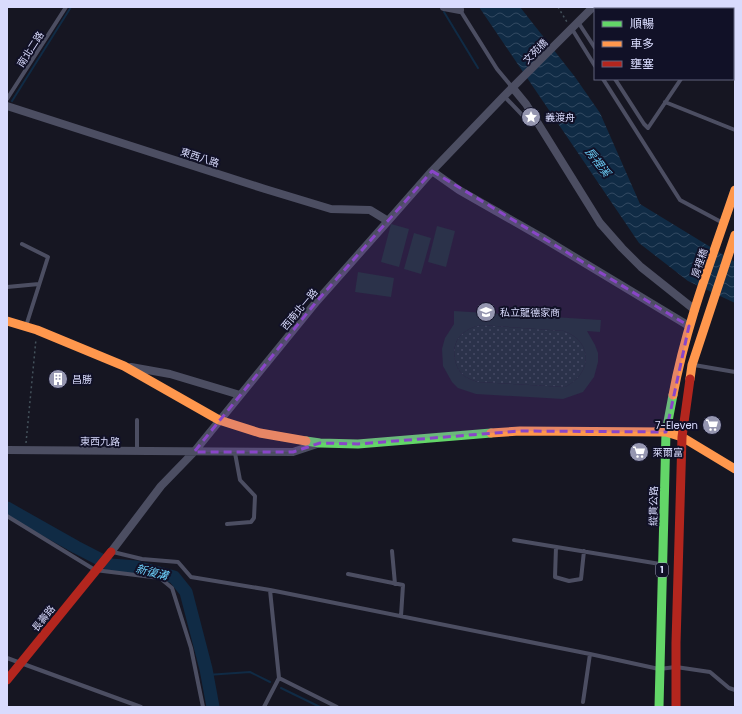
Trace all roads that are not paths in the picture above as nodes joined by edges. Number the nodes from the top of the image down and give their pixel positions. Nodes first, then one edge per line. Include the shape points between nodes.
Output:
1 (66, 7) edge
2 (444, 7) edge
3 (593, 7) edge
4 (458, 9) edge
5 (578, 22) junction
6 (571, 28) junction
7 (594, 46) edge
8 (594, 64) edge
9 (604, 80) edge
10 (616, 80) edge
11 (680, 80) edge
12 (512, 87) junction
13 (504, 96) junction
14 (7, 99) edge
15 (665, 102) junction
16 (7, 106) edge
17 (527, 120) dead end
18 (735, 130) edge
19 (432, 171) junction
20 (735, 190) edge
21 (388, 221) junction
22 (724, 223) junction
23 (735, 235) edge
24 (22, 244) dead end
25 (39, 284) junction
26 (7, 287) edge
27 (695, 310) junction
28 (7, 321) edge
29 (689, 326) junction
30 (26, 327) junction
31 (692, 365) junction
32 (124, 366) junction
33 (735, 372) edge
34 (240, 395) junction
35 (137, 420) dead end
36 (219, 420) junction
37 (666, 432) junction
38 (682, 437) junction
39 (320, 443) junction
40 (7, 450) edge
41 (137, 451) junction
42 (194, 452) junction
43 (235, 453) junction
44 (735, 469) edge
45 (7, 516) edge
46 (227, 524) dead end
47 (514, 540) dead end
48 (556, 547) junction
49 (392, 551) dead end
50 (584, 551) junction
51 (111, 552) junction
52 (662, 564) junction
53 (96, 570) junction
54 (348, 574) dead end
55 (395, 584) junction
56 (270, 590) junction
57 (401, 616) junction
58 (590, 654) junction
59 (7, 658) edge
60 (21, 663) junction
61 (676, 667) junction
62 (659, 669) junction
63 (279, 678) junction
64 (7, 680) edge
65 (735, 690) edge
66 (583, 702) dead end
67 (141, 707) edge
68 (203, 707) edge
69 (264, 707) edge
70 (337, 707) edge
71 (659, 707) edge
72 (676, 707) edge

1 - 14 lane, 南北二路
2 - 4 street
3 - 5 street
4 - 12 lane via 497,69
5 - 6 street
5 - 7 lane
6 - 8 lane
6 - 12 street, 文苑橋
9 - 22 lane via 680,200
10 - 15 lane via 648,128
11 - 15 lane
12 - 13 street, 西南北一路
12 - 27 street via 526,104 600,223 641,267
13 - 17 lane
13 - 19 street, 西南北一路
15 - 18 lane
16 - 21 street, 東西八路 via 331,209 370,210
19 - 21 street, 西南北一路
19 - 29 street via 459,190
20 - 22 main road, 1
21 - 34 street, 西南北一路 via 317,301
22 - 27 main road, 房裡橋 / 1
23 - 31 main road, 1
24 - 25 lane via 48,257
25 - 26 lane
25 - 30 lane
27 - 29 main road, 縱貫公路 / 1
28 - 30 main road
29 - 37 main road, 縱貫公路 / 1
30 - 32 main road
31 - 33 lane
31 - 38 main road, 1
32 - 34 street via 170,374
32 - 36 main road
34 - 36 street, 西南北一路
35 - 41 lane
36 - 39 main road via 260,433
36 - 42 street, 西南北一路
37 - 38 main road
37 - 39 main road via 520,431 358,444
37 - 52 main road, 縱貫公路 / 1
38 - 44 main road
38 - 61 main road, 1
39 - 43 street, 東西九路 via 293,452
40 - 41 street, 東西九路
41 - 42 street, 東西九路
42 - 43 street, 東西九路
42 - 51 street, 西南北一路 via 161,486
43 - 46 lane via 240,480 255,496 254,518 250,522
45 - 53 lane
47 - 48 lane
48 - 50 lane
48 - 50 lane via 555,577 569,582 581,579
49 - 55 lane
50 - 52 lane
51 - 53 main road, 長壽路
51 - 56 lane via 178,562 191,577
52 - 62 main road, 縱貫公路 / 1
53 - 60 main road, 長壽路
53 - 68 lane via 160,578 172,588 192,648
54 - 55 lane
55 - 57 lane via 403,585
56 - 57 lane
56 - 63 lane
57 - 58 lane
58 - 62 lane
58 - 66 lane
59 - 60 lane
60 - 64 main road, 長壽路
60 - 67 lane
61 - 62 lane
61 - 65 lane via 710,672
61 - 72 main road, 1
62 - 71 main road, 縱貫公路 / 1
63 - 69 lane
63 - 70 lane

